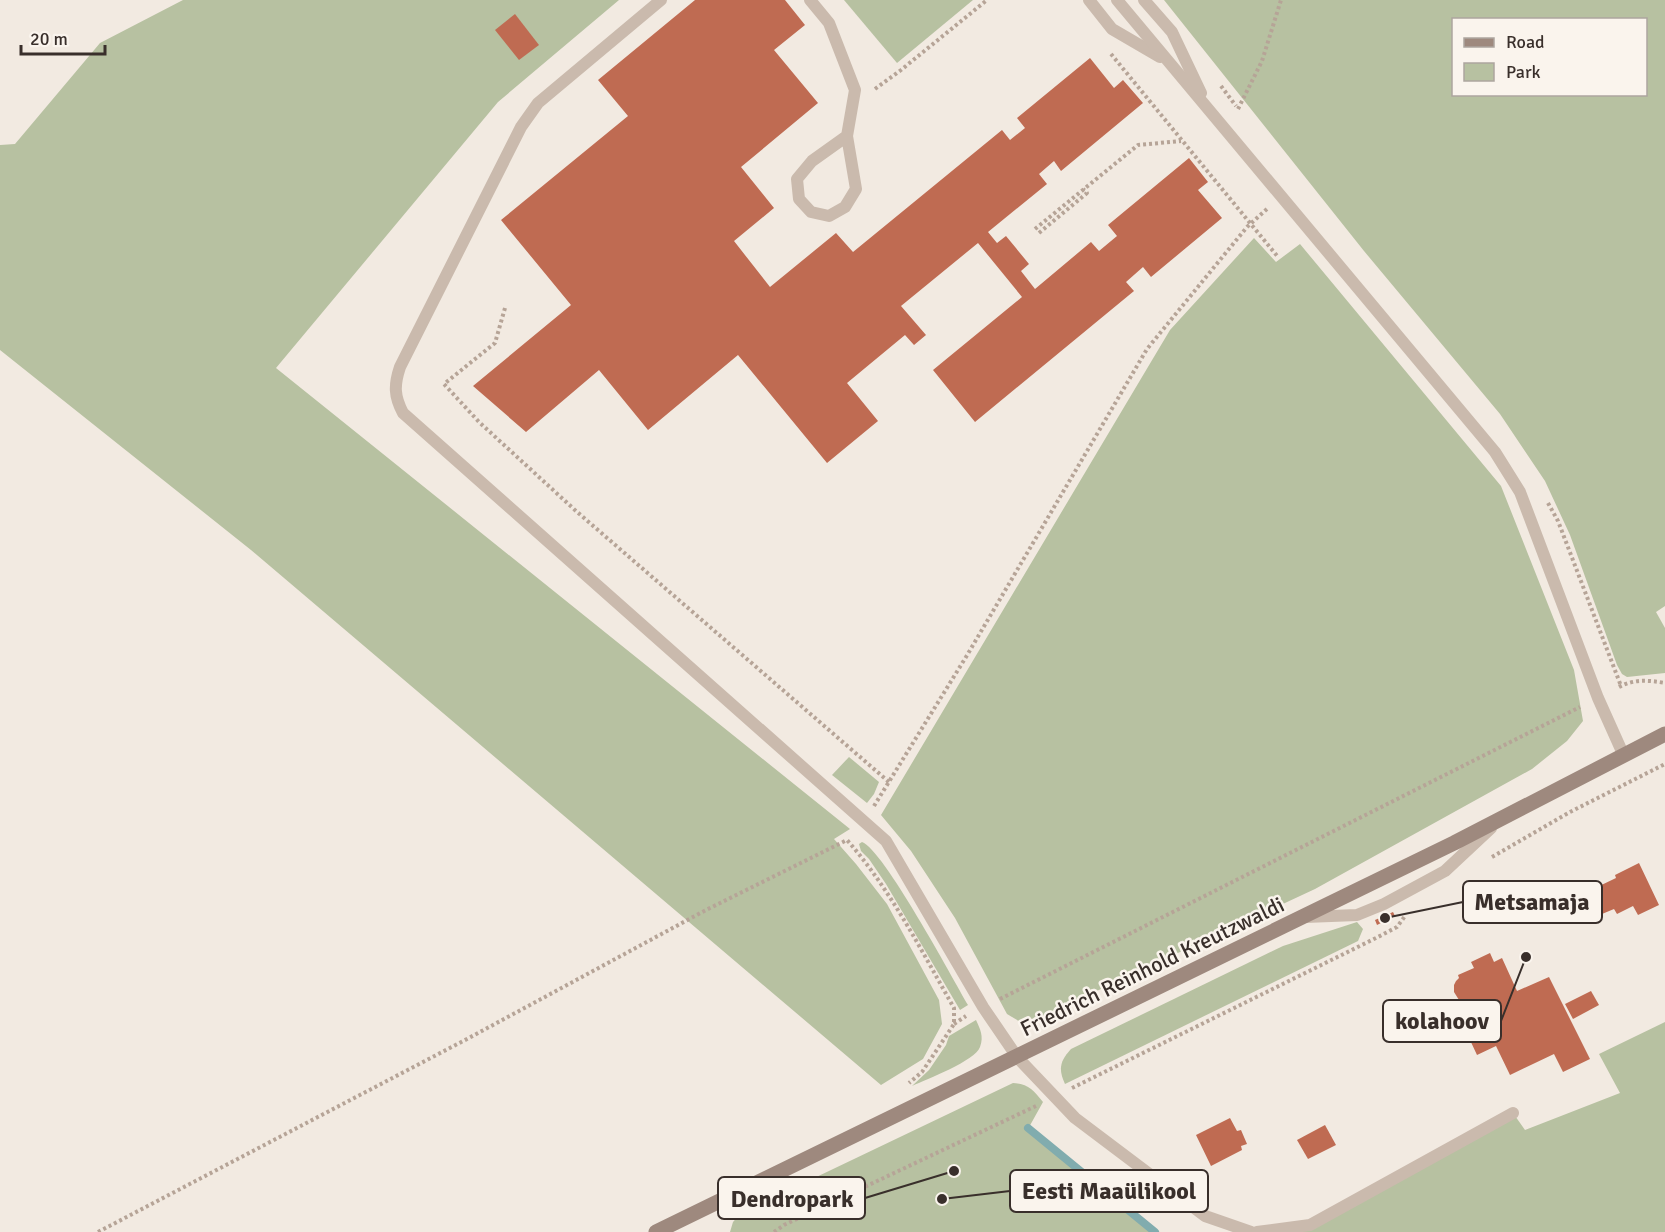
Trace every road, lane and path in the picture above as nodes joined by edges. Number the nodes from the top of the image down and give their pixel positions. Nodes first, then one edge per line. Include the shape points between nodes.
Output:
1 (662, 0) edge
2 (810, 0) edge
3 (987, 0) edge
4 (1089, 0) edge
5 (1117, 0) edge
6 (1144, 0) edge
7 (1281, 0) edge
8 (1110, 52) dead end
9 (1169, 62) junction
10 (852, 105) junction
11 (1208, 108) junction
12 (1238, 109) dead end
13 (847, 136) junction
14 (1182, 140) junction
15 (1083, 189) junction
16 (1281, 196) junction
17 (1250, 224) junction
18 (1035, 229) dead end
19 (1039, 233) dead end
20 (1278, 257) dead end
21 (505, 308) dead end
22 (1665, 683) edge
23 (1598, 698) junction
24 (1665, 734) edge
25 (1623, 756) junction
26 (1665, 764) edge
27 (890, 782) junction
28 (864, 820) junction
29 (1498, 821) junction
30 (847, 840) junction
31 (1490, 858) dead end
32 (1408, 913) dead end
33 (1304, 917) junction
34 (983, 1007) junction
35 (954, 1024) junction
36 (1017, 1057) junction
37 (903, 1088) dead end
38 (1055, 1096) junction
39 (1514, 1113) dead end
40 (98, 1232) edge
41 (656, 1232) edge
42 (774, 1232) edge
43 (1251, 1232) edge
44 (1257, 1232) edge

1 - 28 lane via 538,103 521,127 400,367 396,399 403,413
2 - 10 lane via 829,23 855,90
3 - 10 path
4 - 9 lane via 1112,29
5 - 9 lane
6 - 11 lane via 1172,32
7 - 12 path via 1262,61
8 - 14 path
9 - 11 lane
10 - 13 lane
11 - 16 lane
13 - 13 lane via 812,161 796,179 799,199 811,212 829,216 845,207 856,189
14 - 15 path via 1138,145
14 - 17 path
15 - 18 path
15 - 19 path via 1087,193
16 - 17 path
16 - 23 lane via 1495,452 1514,482
17 - 20 path
17 - 27 path via 1147,349
21 - 27 path via 495,343 444,384 479,422 576,511
22 - 23 path via 1629,682
23 - 25 lane
23 - 34 path
24 - 25 main road, Friedrich Reinhold Kreutzwaldi
25 - 29 main road, Friedrich Reinhold Kreutzwaldi
26 - 31 path
27 - 28 path
28 - 30 path
28 - 34 lane via 886,841
29 - 33 main road, Friedrich Reinhold Kreutzwaldi
29 - 33 lane via 1445,871 1384,904 1357,915
30 - 35 path via 891,897 954,1008
30 - 40 path via 705,910
32 - 38 path via 1396,927
33 - 36 main road, Friedrich Reinhold Kreutzwaldi
34 - 35 path
34 - 36 lane
35 - 37 path via 922,1072
36 - 38 lane
36 - 41 main road, Friedrich Reinhold Kreutzwaldi
38 - 42 path
38 - 43 lane via 1075,1118 1205,1215
39 - 44 lane via 1310,1225

